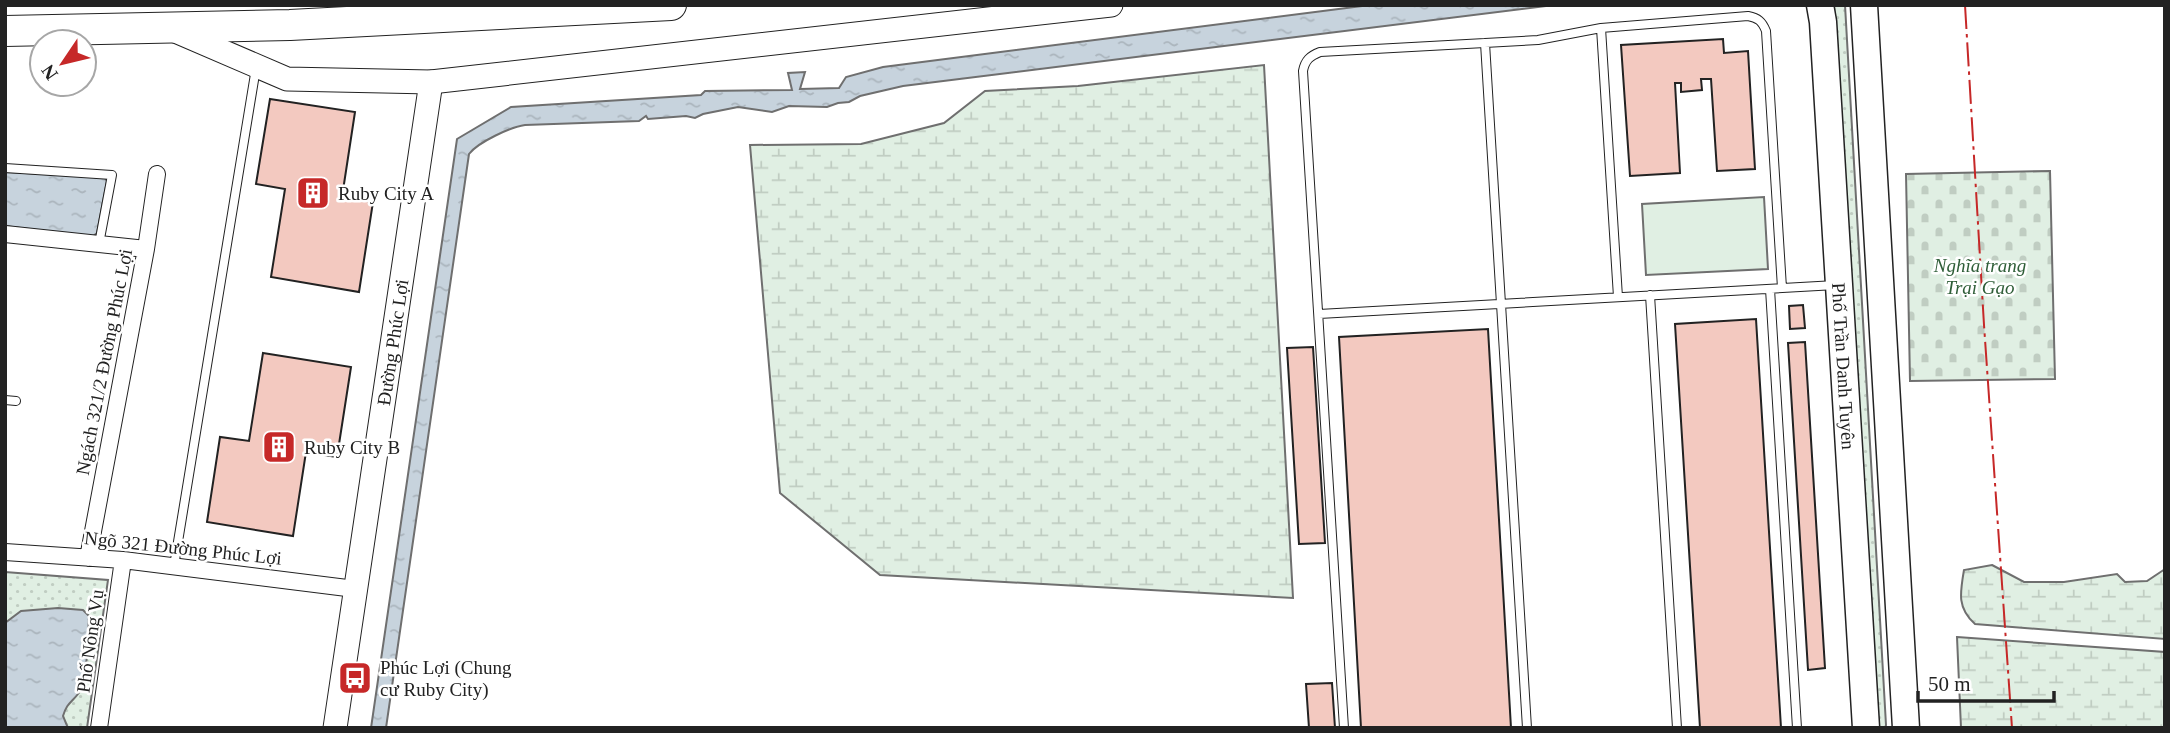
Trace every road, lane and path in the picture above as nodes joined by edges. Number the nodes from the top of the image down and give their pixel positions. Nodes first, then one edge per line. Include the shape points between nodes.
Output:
1 (671, 5) edge
2 (1111, 5) edge
3 (1819, 5) edge
4 (1864, 5) edge
5 (166, 27) junction
6 (1601, 28) junction
7 (5, 31) edge
8 (1485, 43) junction
9 (256, 66) junction
10 (431, 82) junction
11 (5, 168) edge
12 (157, 174) dead end
13 (5, 234) edge
14 (99, 244) junction
15 (146, 250) junction
16 (1838, 285) junction
17 (1782, 288) junction
18 (1770, 289) junction
19 (1650, 295) junction
20 (1618, 297) junction
21 (1501, 304) junction
22 (1318, 314) junction
23 (5, 400) edge
24 (16, 401) dead end
25 (5, 552) edge
26 (88, 558) junction
27 (123, 560) junction
28 (174, 566) junction
29 (355, 589) junction
30 (99, 728) edge
31 (335, 728) edge
32 (1345, 728) edge
33 (1527, 728) edge
34 (1677, 728) edge
35 (1797, 728) edge
36 (1866, 728) edge
37 (1906, 728) edge

1 - 5 highway
2 - 10 main road
3 - 16 main road, Phố Trần Danh Tuyên
4 - 37 main road, Phố Trần Danh Tuyên
5 - 7 highway
5 - 9 main road
6 - 8 lane via 1538,40
6 - 17 lane via 1748,16 1763,23
6 - 20 lane
8 - 21 lane
8 - 22 lane via 1320,52 1305,62
9 - 10 main road via 287,79
9 - 28 lane
10 - 29 main road, Đường Phúc Lợi
11 - 14 lane via 112,174
12 - 15 street, Ngách 321/2 Đường Phúc Lợi
13 - 14 street
14 - 15 street
15 - 26 street, Ngách 321/2 Đường Phúc Lợi
16 - 17 lane
16 - 36 main road, Phố Trần Danh Tuyên
17 - 18 lane
18 - 19 lane
18 - 35 lane
19 - 20 lane
19 - 34 lane
20 - 21 lane
21 - 22 lane
21 - 33 lane
22 - 32 lane
23 - 24 lane
25 - 26 street, Ngõ 321 Đường Phúc Lợi
26 - 27 street, Ngõ 321 Đường Phúc Lợi
27 - 28 street, Ngõ 321 Đường Phúc Lợi
27 - 30 street, Phố Nông Vụ
28 - 29 street, Ngõ 321 Đường Phúc Lợi
29 - 31 main road, Đường Phúc Lợi

